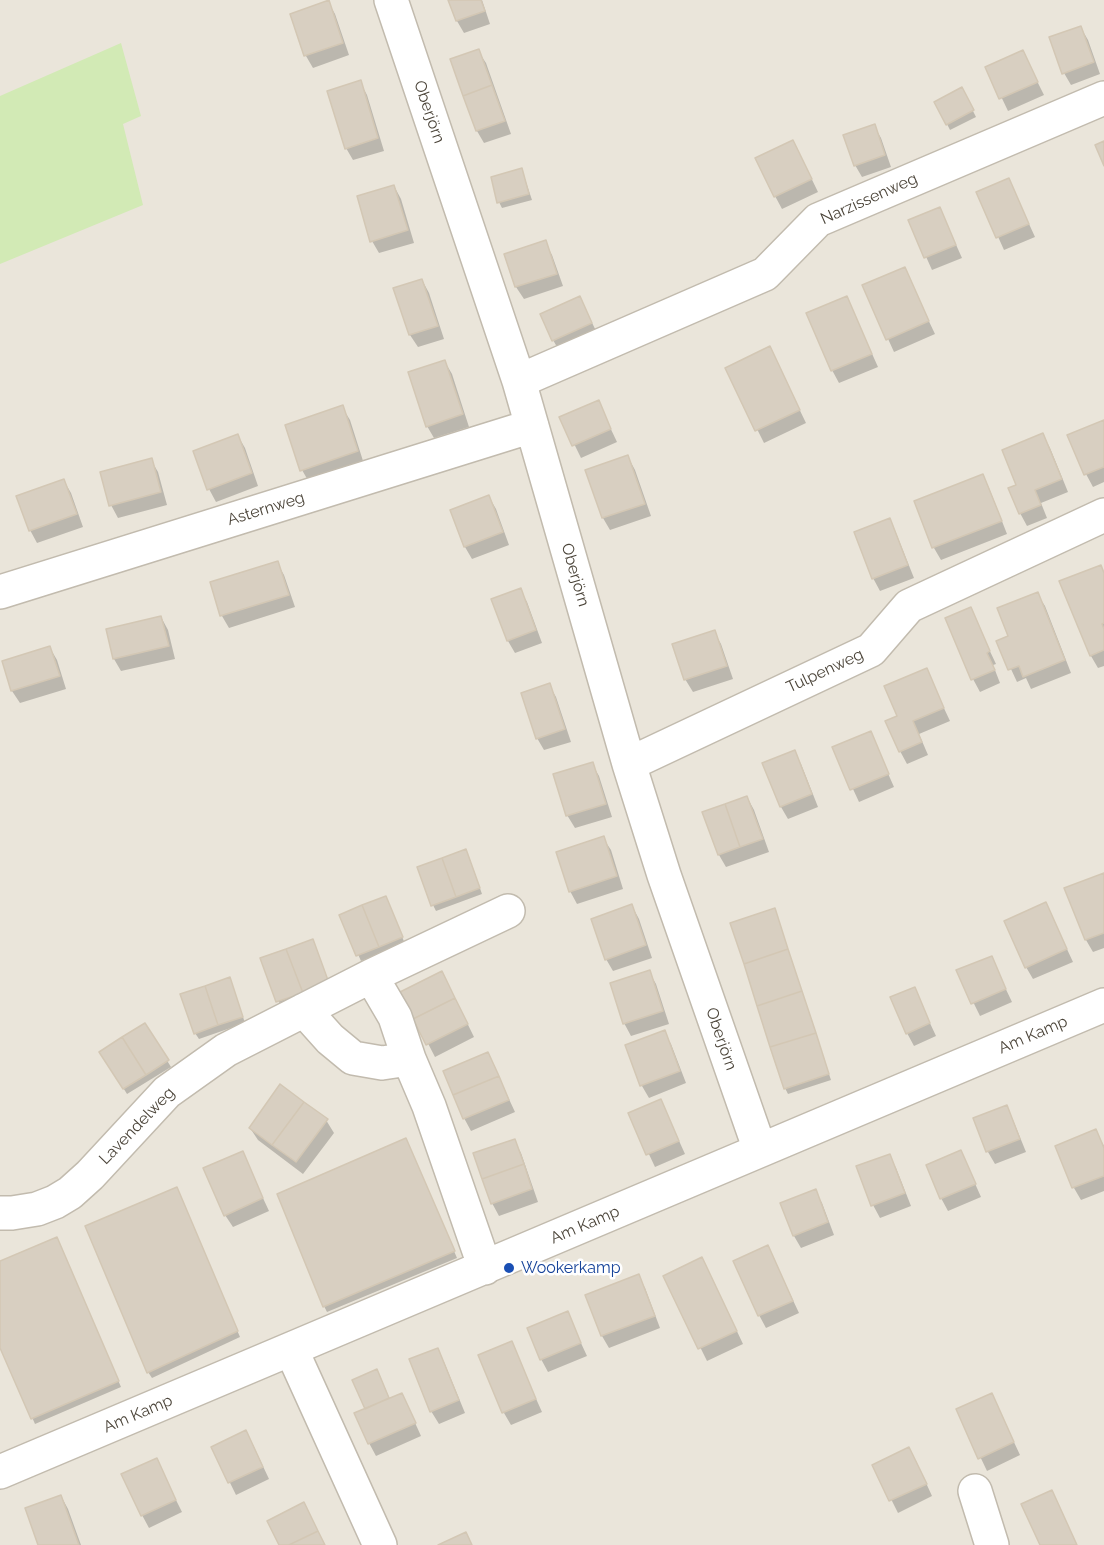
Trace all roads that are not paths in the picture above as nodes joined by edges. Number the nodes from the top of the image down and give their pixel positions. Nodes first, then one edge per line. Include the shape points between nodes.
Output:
1 (391, 0) edge
2 (1104, 98) edge
3 (519, 381) junction
4 (532, 426) junction
5 (1104, 515) edge
6 (0, 592) edge
7 (629, 764) junction
8 (508, 911) dead end
9 (371, 976) junction
10 (1104, 1005) edge
11 (304, 1010) junction
12 (409, 1059) junction
13 (760, 1150) junction
14 (0, 1213) edge
15 (485, 1268) junction
16 (291, 1349) junction
17 (0, 1472) edge
18 (975, 1491) dead end
19 (381, 1545) edge
20 (992, 1545) edge

1 - 3 street, Oberjörn
2 - 3 street, Narzissenweg via 818,220 765,274
3 - 4 street, Oberjörn
4 - 6 street, Asternweg
4 - 7 street, Oberjörn
5 - 7 street, Tulpenweg via 909,606 871,650
7 - 13 street, Oberjörn
8 - 9 street, Lavendelweg
9 - 11 street, Lavendelweg
9 - 12 street via 396,1017
10 - 13 street, Am Kamp
11 - 12 street via 353,1058 382,1063
11 - 14 street, Lavendelweg via 226,1050 166,1092 70,1193 37,1209
12 - 15 street
13 - 15 street, Am Kamp
15 - 16 street, Am Kamp
16 - 17 street, Am Kamp
16 - 19 street
18 - 20 street

